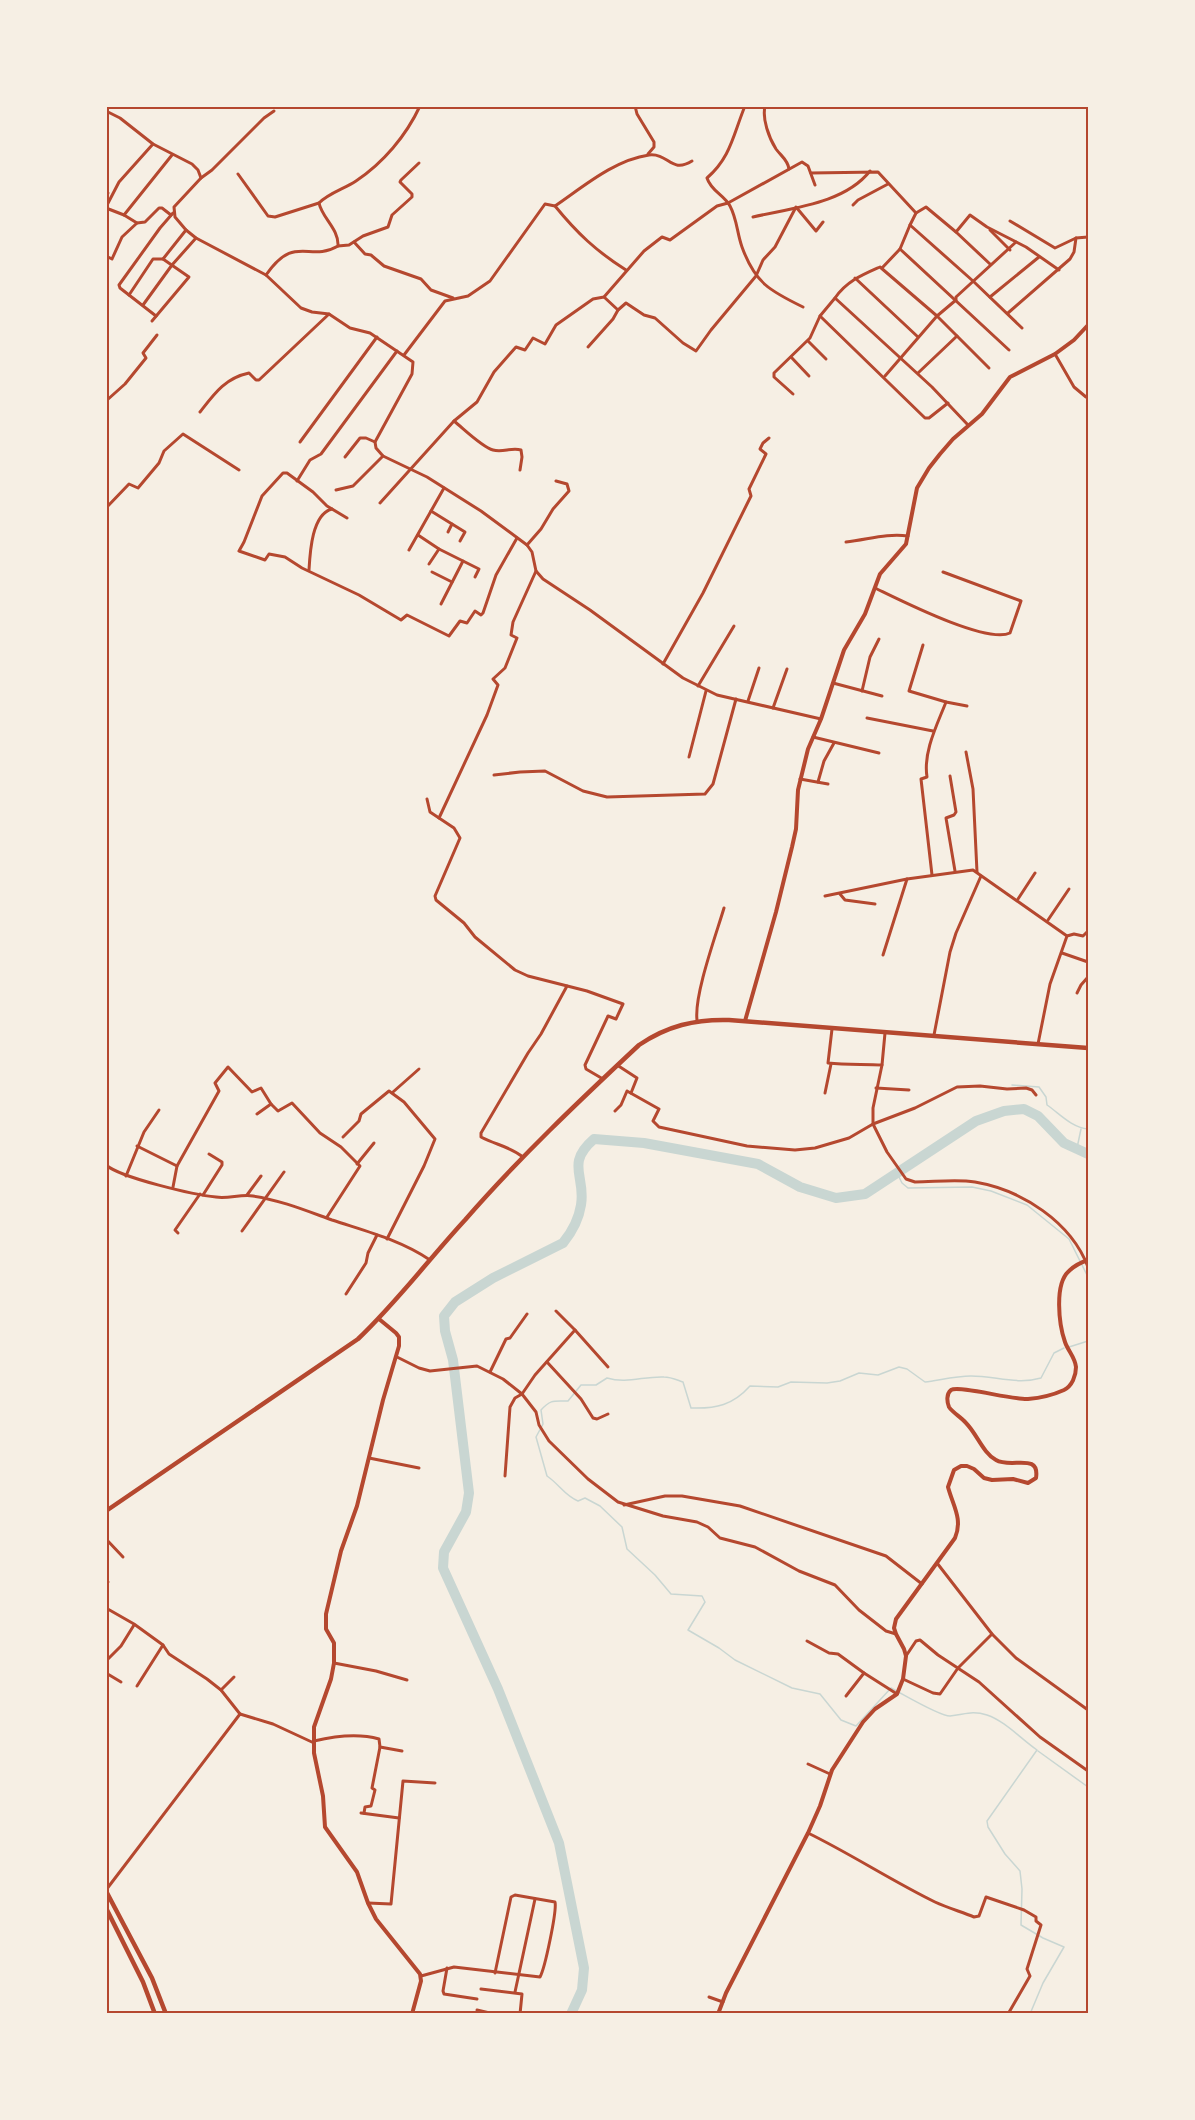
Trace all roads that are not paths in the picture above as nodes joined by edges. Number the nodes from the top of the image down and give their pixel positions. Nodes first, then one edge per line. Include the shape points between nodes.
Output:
1 (420, 106) edge
2 (635, 106) edge
3 (745, 106) edge
4 (765, 106) edge
5 (106, 111) edge
6 (274, 111) dead end
7 (153, 144) junction
8 (173, 155) junction
9 (647, 155) junction
10 (692, 160) dead end
11 (419, 163) dead end
12 (789, 169) junction
13 (870, 171) junction
14 (811, 173) junction
15 (238, 174) dead end
16 (201, 178) junction
17 (888, 184) junction
18 (815, 185) dead end
19 (319, 203) junction
20 (728, 203) junction
21 (853, 205) dead end
22 (555, 206) junction
23 (106, 207) edge
24 (796, 207) junction
25 (916, 213) junction
26 (124, 214) junction
27 (172, 214) junction
28 (753, 217) dead end
29 (1010, 221) dead end
30 (823, 222) dead end
31 (137, 223) junction
32 (910, 225) junction
33 (987, 227) junction
34 (186, 230) junction
35 (956, 232) junction
36 (1089, 237) edge
37 (196, 238) junction
38 (1076, 238) junction
39 (354, 242) junction
40 (1016, 243) junction
41 (338, 246) junction
42 (900, 249) junction
43 (1010, 250) junction
44 (106, 256) edge
45 (1039, 257) junction
46 (163, 259) junction
47 (991, 264) junction
48 (172, 265) junction
49 (882, 268) junction
50 (626, 270) junction
51 (1059, 270) junction
52 (266, 275) junction
53 (756, 276) junction
54 (855, 278) junction
55 (973, 280) junction
56 (129, 295) junction
57 (604, 297) junction
58 (990, 297) junction
59 (835, 298) junction
60 (454, 299) junction
61 (956, 300) junction
62 (143, 306) junction
63 (803, 307) dead end
64 (618, 310) junction
65 (1008, 313) junction
66 (329, 314) junction
67 (820, 316) junction
68 (937, 316) junction
69 (157, 317) junction
70 (152, 321) dead end
71 (1089, 325) edge
72 (1022, 328) dead end
73 (157, 335) dead end
74 (957, 336) junction
75 (377, 337) junction
76 (918, 337) junction
77 (807, 340) junction
78 (588, 347) dead end
79 (1009, 350) dead end
80 (397, 351) junction
81 (1055, 354) junction
82 (404, 355) junction
83 (791, 357) junction
84 (901, 358) junction
85 (826, 359) dead end
86 (989, 368) dead end
87 (918, 373) junction
88 (809, 376) dead end
89 (885, 376) junction
90 (793, 394) dead end
91 (1086, 397) dead end
92 (106, 401) edge
93 (948, 403) junction
94 (200, 412) dead end
95 (454, 421) junction
96 (968, 425) junction
97 (770, 438) dead end
98 (300, 442) dead end
99 (375, 442) junction
100 (383, 456) junction
101 (345, 457) dead end
102 (411, 468) junction
103 (239, 470) dead end
104 (520, 470) dead end
105 (297, 481) junction
106 (556, 481) dead end
107 (444, 488) junction
108 (336, 490) dead end
109 (380, 503) dead end
110 (106, 508) edge
111 (333, 508) junction
112 (431, 511) junction
113 (347, 518) dead end
114 (452, 524) junction
115 (448, 532) dead end
116 (418, 535) junction
117 (908, 536) junction
118 (518, 538) junction
119 (460, 541) dead end
120 (846, 542) dead end
121 (527, 545) junction
122 (439, 549) junction
123 (409, 550) dead end
124 (463, 561) junction
125 (429, 564) dead end
126 (309, 570) junction
127 (536, 571) junction
128 (432, 572) dead end
129 (943, 573) dead end
130 (476, 577) dead end
131 (452, 582) junction
132 (875, 588) junction
133 (441, 604) dead end
134 (734, 626) dead end
135 (879, 639) dead end
136 (923, 645) dead end
137 (663, 664) junction
138 (759, 668) dead end
139 (788, 669) dead end
140 (833, 682) junction
141 (697, 686) junction
142 (706, 691) junction
143 (862, 691) junction
144 (882, 696) dead end
145 (736, 699) junction
146 (748, 701) junction
147 (946, 702) junction
148 (967, 706) dead end
149 (773, 708) junction
150 (867, 718) dead end
151 (821, 719) junction
152 (934, 731) junction
153 (813, 737) junction
154 (834, 743) junction
155 (966, 752) dead end
156 (879, 753) dead end
157 (689, 757) dead end
158 (494, 775) dead end
159 (950, 776) dead end
160 (800, 779) junction
161 (818, 782) junction
162 (828, 784) dead end
163 (427, 799) dead end
164 (439, 818) junction
165 (955, 871) junction
166 (977, 872) junction
167 (1035, 873) dead end
168 (932, 875) junction
169 (981, 875) junction
170 (907, 879) junction
171 (1070, 889) dead end
172 (840, 894) junction
173 (825, 896) dead end
174 (1018, 900) junction
175 (875, 904) dead end
176 (724, 908) dead end
177 (1048, 920) junction
178 (1089, 931) edge
179 (1068, 936) junction
180 (1062, 953) junction
181 (883, 954) dead end
182 (1089, 962) edge
183 (1089, 977) edge
184 (567, 986) junction
185 (1077, 993) dead end
186 (697, 1020) junction
187 (745, 1021) junction
188 (832, 1029) junction
189 (885, 1033) junction
190 (933, 1037) junction
191 (1038, 1044) junction
192 (1089, 1048) edge
193 (831, 1064) junction
194 (617, 1065) junction
195 (882, 1065) junction
196 (418, 1069) dead end
197 (603, 1079) junction
198 (876, 1088) junction
199 (909, 1090) dead end
200 (393, 1093) junction
201 (631, 1093) junction
202 (825, 1093) dead end
203 (1036, 1095) dead end
204 (271, 1104) junction
205 (159, 1110) dead end
206 (615, 1112) dead end
207 (257, 1114) dead end
208 (873, 1124) junction
209 (343, 1137) dead end
210 (374, 1143) dead end
211 (137, 1146) junction
212 (208, 1154) dead end
213 (524, 1157) junction
214 (357, 1164) junction
215 (106, 1165) edge
216 (177, 1166) junction
217 (284, 1172) dead end
218 (126, 1176) junction
219 (261, 1176) dead end
220 (173, 1187) junction
221 (202, 1194) junction
222 (247, 1196) junction
223 (265, 1199) junction
224 (327, 1218) junction
225 (242, 1231) dead end
226 (178, 1233) dead end
227 (377, 1235) junction
228 (387, 1239) junction
229 (430, 1260) junction
230 (1085, 1261) edge
231 (1089, 1268) edge
232 (346, 1294) dead end
233 (556, 1311) dead end
234 (527, 1314) dead end
235 (379, 1319) junction
236 (575, 1330) junction
237 (397, 1357) junction
238 (547, 1362) junction
239 (608, 1367) dead end
240 (490, 1372) junction
241 (522, 1394) junction
242 (608, 1414) dead end
243 (369, 1458) junction
244 (419, 1468) dead end
245 (505, 1476) dead end
246 (624, 1505) junction
247 (106, 1511) edge
248 (106, 1539) edge
249 (123, 1557) dead end
250 (937, 1563) junction
251 (922, 1584) junction
252 (106, 1608) edge
253 (134, 1624) junction
254 (896, 1634) junction
255 (992, 1634) junction
256 (807, 1641) dead end
257 (163, 1645) junction
258 (906, 1656) junction
259 (106, 1661) edge
260 (334, 1663) junction
261 (958, 1668) junction
262 (106, 1673) edge
263 (864, 1673) junction
264 (234, 1677) dead end
265 (903, 1679) junction
266 (407, 1680) dead end
267 (122, 1682) dead end
268 (137, 1686) dead end
269 (221, 1690) junction
270 (897, 1694) junction
271 (846, 1696) dead end
272 (1089, 1710) edge
273 (240, 1714) junction
274 (314, 1742) junction
275 (380, 1747) junction
276 (402, 1751) dead end
277 (808, 1764) dead end
278 (1089, 1771) edge
279 (830, 1774) junction
280 (435, 1783) dead end
281 (399, 1818) junction
282 (808, 1833) junction
283 (106, 1890) edge
284 (535, 1899) junction
285 (368, 1903) junction
286 (106, 1908) edge
287 (447, 1968) junction
288 (495, 1973) junction
289 (421, 1976) junction
290 (518, 1976) junction
291 (481, 1989) dead end
292 (515, 1992) junction
293 (709, 1997) dead end
294 (477, 1998) dead end
295 (723, 2002) junction
296 (477, 2010) dead end
297 (155, 2013) edge
298 (166, 2013) edge
299 (412, 2013) edge
300 (494, 2013) edge
301 (520, 2013) edge
302 (718, 2013) edge
303 (1008, 2013) edge

1 - 19 street via 401,140 375,166
2 - 9 street via 654,142
3 - 20 street via 724,160 707,178
4 - 12 street via 772,140
5 - 7 street
6 - 16 street
7 - 8 street
7 - 23 street via 119,182
8 - 16 street via 192,164
8 - 26 street
9 - 10 street via 656,155 677,166
9 - 22 street via 609,170
11 - 39 street via 400,182 412,194 411,198 392,215 388,227
12 - 14 street via 803,161
12 - 20 street
13 - 14 street
13 - 17 street via 878,172
13 - 24 street via 863,181 830,199
14 - 18 street
15 - 19 street via 268,216
16 - 27 street via 178,201
17 - 21 street
17 - 25 street
19 - 41 street
20 - 50 street via 717,206 670,240 662,237
20 - 53 street
22 - 50 street via 591,246
22 - 60 street via 542,206 490,281 468,296
23 - 26 street
24 - 28 street
24 - 30 street via 816,231
24 - 53 street
25 - 32 street
25 - 35 street via 928,207
26 - 31 street
27 - 31 street via 160,207 146,222
27 - 34 street
27 - 56 street via 119,285
29 - 38 street via 1055,248
31 - 44 street via 118,241 112,259
32 - 42 street
32 - 55 street
33 - 35 street via 970,215
33 - 40 street
33 - 43 street
34 - 37 street
34 - 46 street
35 - 47 street
36 - 38 street
37 - 48 street
37 - 52 street
38 - 51 street via 1070,260
39 - 41 street
39 - 60 street via 384,266 421,279 431,290
40 - 43 street
40 - 45 street
41 - 52 street via 288,253
42 - 49 street
42 - 61 street
43 - 47 street
45 - 51 street
45 - 58 street
46 - 48 street
46 - 56 street via 150,262
47 - 55 street
48 - 62 street
48 - 69 street via 189,278
49 - 54 street
49 - 68 street
50 - 57 street
51 - 65 street
52 - 66 street via 301,308
53 - 63 street via 766,287
53 - 64 street via 696,351 631,304 626,303
54 - 59 street
54 - 76 street
55 - 58 street
55 - 61 street
56 - 62 street
57 - 64 street
57 - 95 street via 593,299 556,326 545,344 532,338 525,350 517,347 494,372 477,402
58 - 65 street
59 - 67 street
59 - 84 street
60 - 82 street via 445,302
61 - 68 street
61 - 79 street
62 - 69 street
64 - 78 street
65 - 72 street
66 - 75 street via 350,328
66 - 94 street via 258,381 249,373 230,380
67 - 77 street
67 - 89 street
68 - 74 street
68 - 76 street
69 - 70 street
71 - 81 street
73 - 92 street via 143,353 146,358 137,370
74 - 86 street
74 - 87 street
75 - 80 street
75 - 98 street
76 - 84 street
77 - 83 street
77 - 85 street
80 - 82 street
80 - 105 street
81 - 91 street via 1074,387
81 - 96 street via 1010,377 993,401
82 - 99 street via 414,367
83 - 88 street
83 - 90 street via 773,374
84 - 87 street
84 - 89 street
87 - 93 street
89 - 93 street via 927,418
93 - 96 street
95 - 102 street
95 - 104 street via 491,450 521,450
96 - 117 street via 929,468 917,488
97 - 137 street via 760,449 765,454 749,489 751,496
99 - 100 street
99 - 101 street via 360,438
100 - 102 street
100 - 108 street via 352,486
102 - 107 street
102 - 109 street
103 - 110 street via 181,435 162,453 159,463 138,488 129,484
105 - 111 street
105 - 126 street via 283,473 262,496 239,551 265,560 271,554 285,557
106 - 121 street via 567,484 569,491
107 - 112 street
107 - 118 street
111 - 113 street
111 - 126 street via 319,517
112 - 114 street
112 - 116 street
114 - 115 street
114 - 119 street via 465,532
116 - 122 street
116 - 123 street
117 - 120 street via 882,535
117 - 132 street via 903,549 883,568
118 - 121 street
118 - 126 street via 496,575 483,613 475,611 467,623 459,621 449,636 407,615 401,620
121 - 127 street
122 - 124 street
122 - 125 street
124 - 130 street via 480,569
124 - 131 street
127 - 137 street
127 - 164 street via 513,622 511,635 517,638 506,667 493,679 498,685 487,715
128 - 131 street
129 - 132 street via 1021,601 1010,633 983,632 952,623
131 - 133 street
132 - 140 street via 844,650
134 - 141 street
135 - 143 street
136 - 147 street via 909,690
137 - 141 street
138 - 146 street
139 - 149 street
140 - 143 street
140 - 151 street
141 - 142 street
142 - 145 street
142 - 157 street
143 - 144 street
145 - 146 street
145 - 158 street via 713,784 705,794 607,797 583,791 545,771
146 - 149 street
147 - 148 street
147 - 152 street
149 - 151 street
150 - 152 street
151 - 153 street
152 - 168 street via 925,767 927,777 921,779
153 - 154 street
153 - 160 street
154 - 156 street
154 - 161 street
155 - 166 street via 973,789
159 - 165 street via 956,812 946,818
160 - 161 street
160 - 187 street via 792,847
161 - 162 street
163 - 164 street via 430,812
164 - 184 street via 454,828 460,838 436,900 516,970
165 - 166 street
165 - 168 street
166 - 169 street
167 - 174 street
168 - 170 street
169 - 174 street
169 - 190 street via 950,952
170 - 172 street
170 - 181 street
171 - 177 street
172 - 173 street
172 - 175 street via 845,900
174 - 177 street
176 - 186 street via 696,1011
177 - 179 street
178 - 179 street via 1083,936
179 - 180 street
180 - 182 street
180 - 191 street via 1050,984
183 - 185 street
184 - 197 street via 623,1004 616,1020 608,1016 585,1065
184 - 213 street via 481,1133 481,1137 512,1148
186 - 187 main road
186 - 194 main road via 653,1035
187 - 188 main road
188 - 189 main road
188 - 193 street via 826,1062
189 - 190 main road
189 - 195 street
190 - 191 main road
191 - 192 main road
193 - 195 street
193 - 202 street
194 - 197 main road
194 - 201 street via 637,1078
195 - 198 street
196 - 200 street
197 - 213 main road
198 - 199 street
198 - 208 street
200 - 209 street via 388,1091 361,1114
200 - 228 street via 435,1141
201 - 206 street via 627,1091
201 - 208 street via 659,1109 653,1121 659,1127 775,1150 815,1148 849,1138
203 - 208 street via 1026,1088 957,1087
204 - 207 street
204 - 214 street via 278,1111 292,1103
204 - 216 street via 261,1088 252,1092 228,1067 215,1083 217,1096
205 - 211 street
208 - 230 street via 906,1179 973,1182 1027,1200 1072,1238
210 - 214 street
211 - 216 street
211 - 218 street
212 - 221 street via 222,1165
213 - 229 main road
214 - 224 street via 360,1167
215 - 218 street
216 - 220 street
217 - 223 street
218 - 220 street
219 - 222 street
220 - 221 street
221 - 222 street via 222,1198
221 - 226 street via 175,1230
222 - 223 street
223 - 224 street
223 - 225 street
224 - 227 street
227 - 228 street
227 - 232 street via 366,1263
228 - 229 street
229 - 235 main road
230 - 231 street
230 - 250 street via 1064,1278 1059,1307 1064,1339 1076,1367 1071,1385 1028,1399 1003,1398 961,1388 949,1392 949,1407 973,1430 993,1459 1028,1463 1037,1472 1036,1478 1028,1483 992,1480 967,1466 954,1470 948,1487 959,1525 955,1538
233 - 236 street
234 - 240 street via 506,1339
235 - 237 street via 399,1337
235 - 247 main road via 352,1344
236 - 238 street
236 - 239 street
237 - 240 street via 419,1368 440,1371 477,1366
237 - 243 street
238 - 241 street
238 - 242 street via 593,1418
240 - 241 street
241 - 245 street via 510,1407
241 - 246 street via 536,1412 549,1441 588,1479
243 - 244 street
243 - 260 street via 326,1614 326,1629 334,1643
246 - 251 street via 682,1496 740,1506 886,1556
246 - 254 street via 697,1522 720,1538 755,1547 835,1585 859,1611
248 - 249 street
250 - 251 street
250 - 255 street
251 - 254 street via 897,1615
252 - 253 street
253 - 257 street
253 - 259 street
254 - 258 street
255 - 261 street
255 - 272 street via 1016,1658
256 - 263 street via 838,1654
257 - 268 street
257 - 269 street via 169,1654
258 - 261 street via 919,1640
258 - 265 street
260 - 266 street
260 - 274 street via 314,1727
261 - 265 street via 939,1695
261 - 278 street via 1040,1737
262 - 267 street
263 - 270 street
263 - 271 street
264 - 269 street
265 - 270 street
269 - 273 street
270 - 279 street via 863,1722
273 - 274 street
273 - 283 street
274 - 275 street via 363,1736 379,1739
274 - 285 street via 325,1827 357,1872
275 - 276 street
275 - 281 street via 373,1803 362,1813
277 - 279 street
279 - 282 street
280 - 281 street via 403,1781
281 - 285 street via 391,1904
282 - 295 street
282 - 303 street via 935,1902 974,1917 979,1916 986,1897 1036,1917 1041,1925 1027,1969 1030,1976
283 - 298 main road
284 - 288 street via 511,1896
284 - 290 street
284 - 290 street via 556,1904 542,1975
285 - 289 street
286 - 297 main road
287 - 288 street
287 - 289 street
287 - 294 street via 444,1994
288 - 290 street
289 - 299 street
290 - 292 street
291 - 292 street
292 - 301 street via 523,1996
293 - 295 street
295 - 302 street
296 - 300 street

